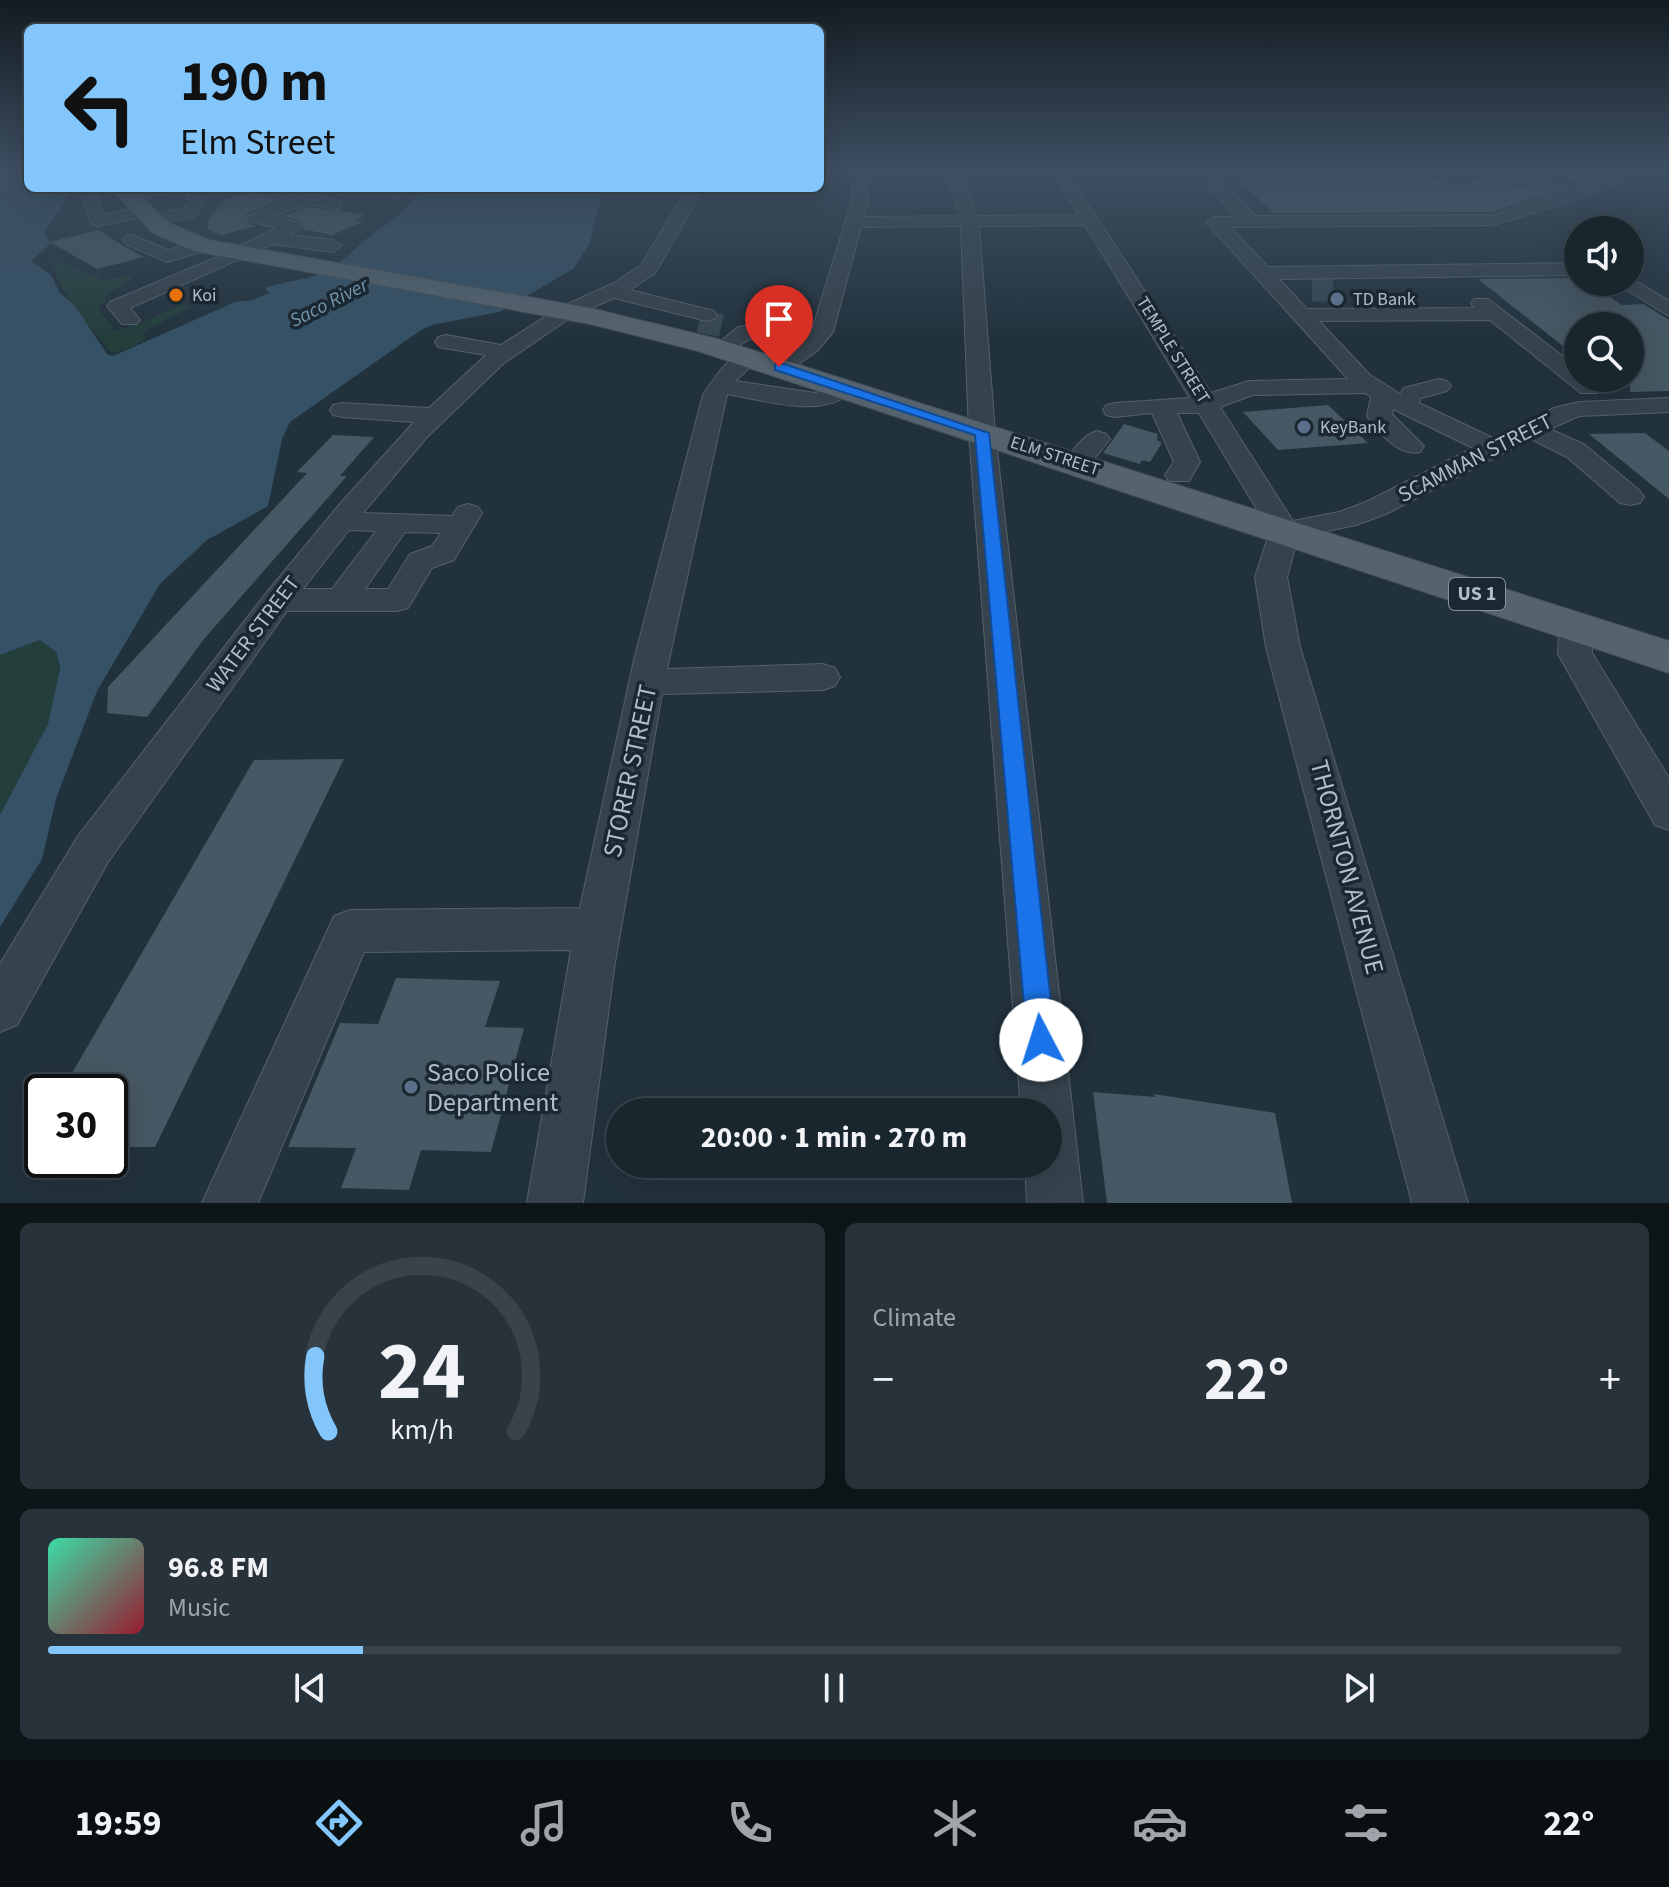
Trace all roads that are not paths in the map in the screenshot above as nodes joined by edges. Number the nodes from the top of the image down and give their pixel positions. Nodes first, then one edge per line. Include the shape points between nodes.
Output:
1 (162, 226) edge
2 (289, 226) edge
3 (674, 226) edge
4 (853, 226) edge
5 (970, 226) edge
6 (1095, 226) edge
7 (1219, 226) edge
8 (132, 240) dead end
9 (201, 246) junction
10 (254, 246) junction
11 (333, 246) dead end
12 (1564, 269) edge
13 (1441, 271) junction
14 (1263, 273) junction
15 (678, 284) dead end
16 (1333, 290) tunnel mouth
17 (612, 291) junction
18 (1282, 292) junction
19 (1311, 292) tunnel mouth
20 (1644, 294) edge
21 (1669, 310) edge
22 (566, 312) junction
23 (1496, 314) junction
24 (1300, 315) junction
25 (1404, 315) junction
26 (677, 317) junction
27 (129, 320) dead end
28 (446, 342) dead end
29 (809, 346) junction
30 (740, 347) junction
31 (506, 352) junction
32 (1564, 368) edge
33 (1439, 386) dead end
34 (843, 387) junction
35 (1386, 395) junction
36 (1212, 402) junction
37 (1161, 405) junction
38 (1669, 405) edge
39 (342, 410) dead end
40 (434, 416) junction
41 (1529, 429) junction
42 (982, 433) junction
43 (1100, 438) junction
44 (1411, 446) dead end
45 (1491, 447) junction
46 (1179, 475) dead end
47 (1630, 497) dead end
48 (341, 521) junction
49 (397, 523) junction
50 (1285, 531) junction
51 (278, 600) junction
52 (341, 600) junction
53 (1575, 627) junction
54 (1669, 657) edge
55 (823, 677) dead end
56 (648, 682) junction
57 (1669, 813) edge
58 (597, 929) junction
59 (0, 1008) edge
60 (1046, 1098) edge
61 (1053, 1178) edge
62 (230, 1203) edge
63 (555, 1203) edge
64 (1055, 1203) edge
65 (1440, 1203) edge

1 - 9 main road, ELM STREET / US 1
2 - 10 street
3 - 17 street, WATER STREET via 651,266
4 - 29 street via 822,332
5 - 42 street
6 - 36 street, TEMPLE STREET
7 - 14 street
8 - 9 street via 167,256
9 - 10 main road, ELM STREET / US 1
10 - 11 street
10 - 22 main road, ELM STREET / US 1 via 294,264
10 - 27 street via 117,306
12 - 13 street
13 - 14 street
13 - 23 street
14 - 18 street
15 - 26 street
16 - 25 street via 1376,295
17 - 22 street, WATER STREET
17 - 26 street
18 - 19 street
18 - 24 street
20 - 21 street
22 - 26 main road, ELM STREET / US 1
22 - 31 street, WATER STREET
23 - 25 street
23 - 32 street
24 - 25 street
24 - 35 street via 1343,362
26 - 30 main road, ELM STREET / US 1
28 - 31 street
29 - 30 street
29 - 30 street
30 - 34 main road, ELM STREET / US 1
30 - 34 street via 815,400 832,397
30 - 56 street, STORER STREET via 706,431
31 - 40 street, WATER STREET
33 - 35 street
34 - 42 main road, ELM STREET / US 1
35 - 36 street via 1342,386 1344,395 1336,399 1271,405
35 - 44 street via 1379,416
35 - 45 street
36 - 37 street
36 - 50 street, TEMPLE STREET
37 - 43 street
37 - 46 street via 1187,462
38 - 41 street, SCAMMAN STREET via 1579,409
39 - 40 street
40 - 48 street, WATER STREET
41 - 45 street, SCAMMAN STREET
41 - 47 street via 1576,451
42 - 43 main road, ELM STREET / US 1
42 - 60 street
43 - 50 main road, ELM STREET / US 1
45 - 50 street, SCAMMAN STREET via 1376,508
48 - 49 street
48 - 51 street, WATER STREET
49 - 52 street
49 - 52 street via 464,519 443,553 421,561 397,600
50 - 53 main road, ELM STREET / US 1
50 - 65 street, THORNTON AVENUE via 1271,577 1283,647
51 - 52 street
51 - 59 street, WATER STREET via 93,849
53 - 54 main road, ELM STREET / US 1
53 - 57 street via 1575,654
55 - 56 street
56 - 58 street, STORER STREET
58 - 62 street via 350,931
58 - 63 street, STORER STREET
61 - 64 street

